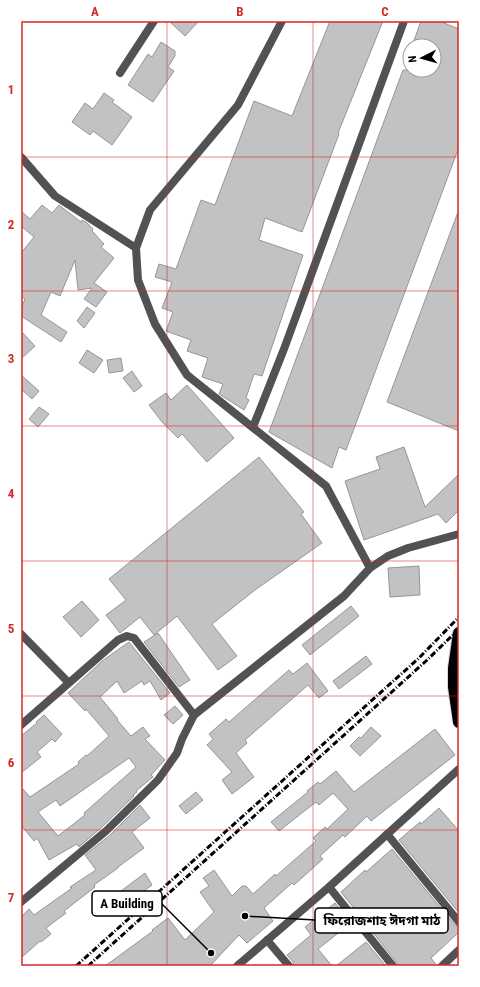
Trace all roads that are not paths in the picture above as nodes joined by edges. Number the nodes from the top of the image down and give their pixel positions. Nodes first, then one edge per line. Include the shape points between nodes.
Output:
1 (154, 21) edge
2 (282, 21) edge
3 (404, 21) edge
4 (120, 73) dead end
5 (21, 157) edge
6 (136, 248) junction
7 (252, 427) junction
8 (459, 534) edge
9 (370, 568) junction
10 (459, 633) edge
11 (21, 634) edge
12 (68, 682) junction
13 (194, 715) junction
14 (459, 722) edge
15 (21, 725) edge
16 (459, 769) edge
17 (387, 834) junction
18 (329, 887) junction
19 (21, 902) edge
20 (459, 922) edge
21 (267, 940) junction
22 (459, 950) edge
23 (237, 966) edge
24 (289, 966) edge
25 (393, 966) edge
26 (442, 966) edge

1 - 4 street
2 - 6 street via 238,105 150,210
3 - 7 street via 284,349
5 - 6 street via 55,196
6 - 7 street via 138,280 155,324 187,375
7 - 9 street via 326,486
8 - 9 street via 408,548 388,556
9 - 13 street via 344,596
10 - 14 highway via 454,687
11 - 12 street
12 - 13 street via 118,640 127,636 134,638
12 - 15 street
13 - 19 street via 177,753 158,780 106,831
16 - 17 street
17 - 18 street
17 - 20 street
18 - 21 street
18 - 25 street
21 - 23 street
21 - 24 street
22 - 26 street

